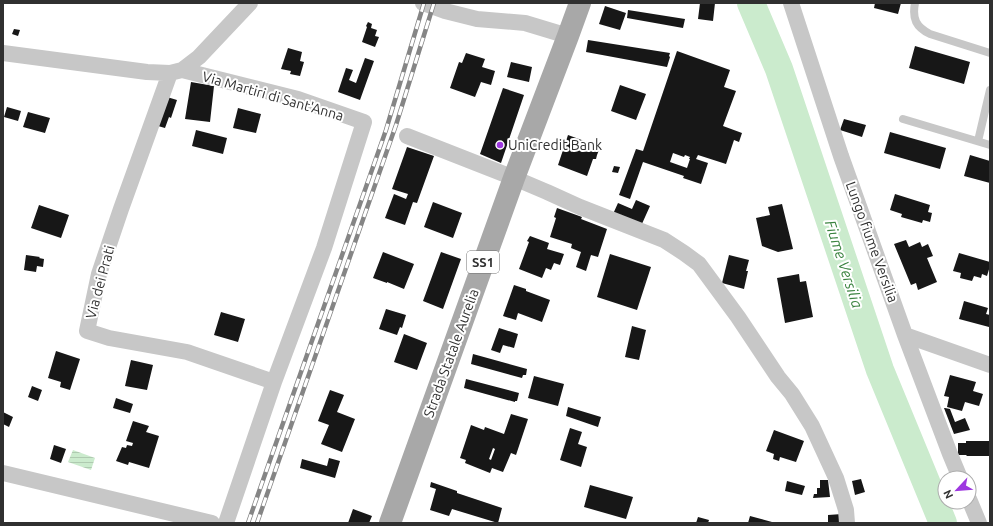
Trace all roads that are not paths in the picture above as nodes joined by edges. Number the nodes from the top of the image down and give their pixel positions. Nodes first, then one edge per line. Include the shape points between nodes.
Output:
1 (250, 3) edge
2 (423, 3) edge
3 (580, 3) edge
4 (791, 3) edge
5 (915, 3) edge
6 (568, 36) junction
7 (3, 53) edge
8 (990, 53) edge
9 (176, 71) junction
10 (990, 90) edge
11 (903, 119) dead end
12 (407, 136) dead end
13 (978, 141) junction
14 (990, 145) edge
15 (514, 178) junction
16 (905, 335) junction
17 (990, 365) edge
18 (274, 382) junction
19 (957, 470) edge
20 (3, 473) edge
21 (974, 510) edge
22 (212, 523) edge
23 (226, 523) edge
24 (390, 523) edge
25 (847, 523) edge
26 (979, 523) edge

1 - 9 street, Via Martiri di Sant'Anna via 199,58
2 - 6 street via 477,19 525,23
3 - 6 main road, Strada Statale Aurelia / SS1
4 - 16 street, Lungo fiume Versilia via 841,156
5 - 8 lane via 913,12 922,30
6 - 15 main road, Strada Statale Aurelia / SS1
7 - 9 street, Via Martiri di Sant'Anna via 147,72
9 - 18 street, Via dei Prati via 121,209 99,274 88,331 109,338 187,352
9 - 18 street, Via Martiri di Sant'Anna via 298,99 364,122 324,248
10 - 13 lane
11 - 13 lane
12 - 15 street
13 - 14 lane
15 - 24 main road, Strada Statale Aurelia / SS1
15 - 25 street via 664,240 699,264 812,426 836,478 846,510
16 - 17 street
16 - 19 street, Lungo fiume Versilia
18 - 23 street
20 - 22 street
21 - 26 street

